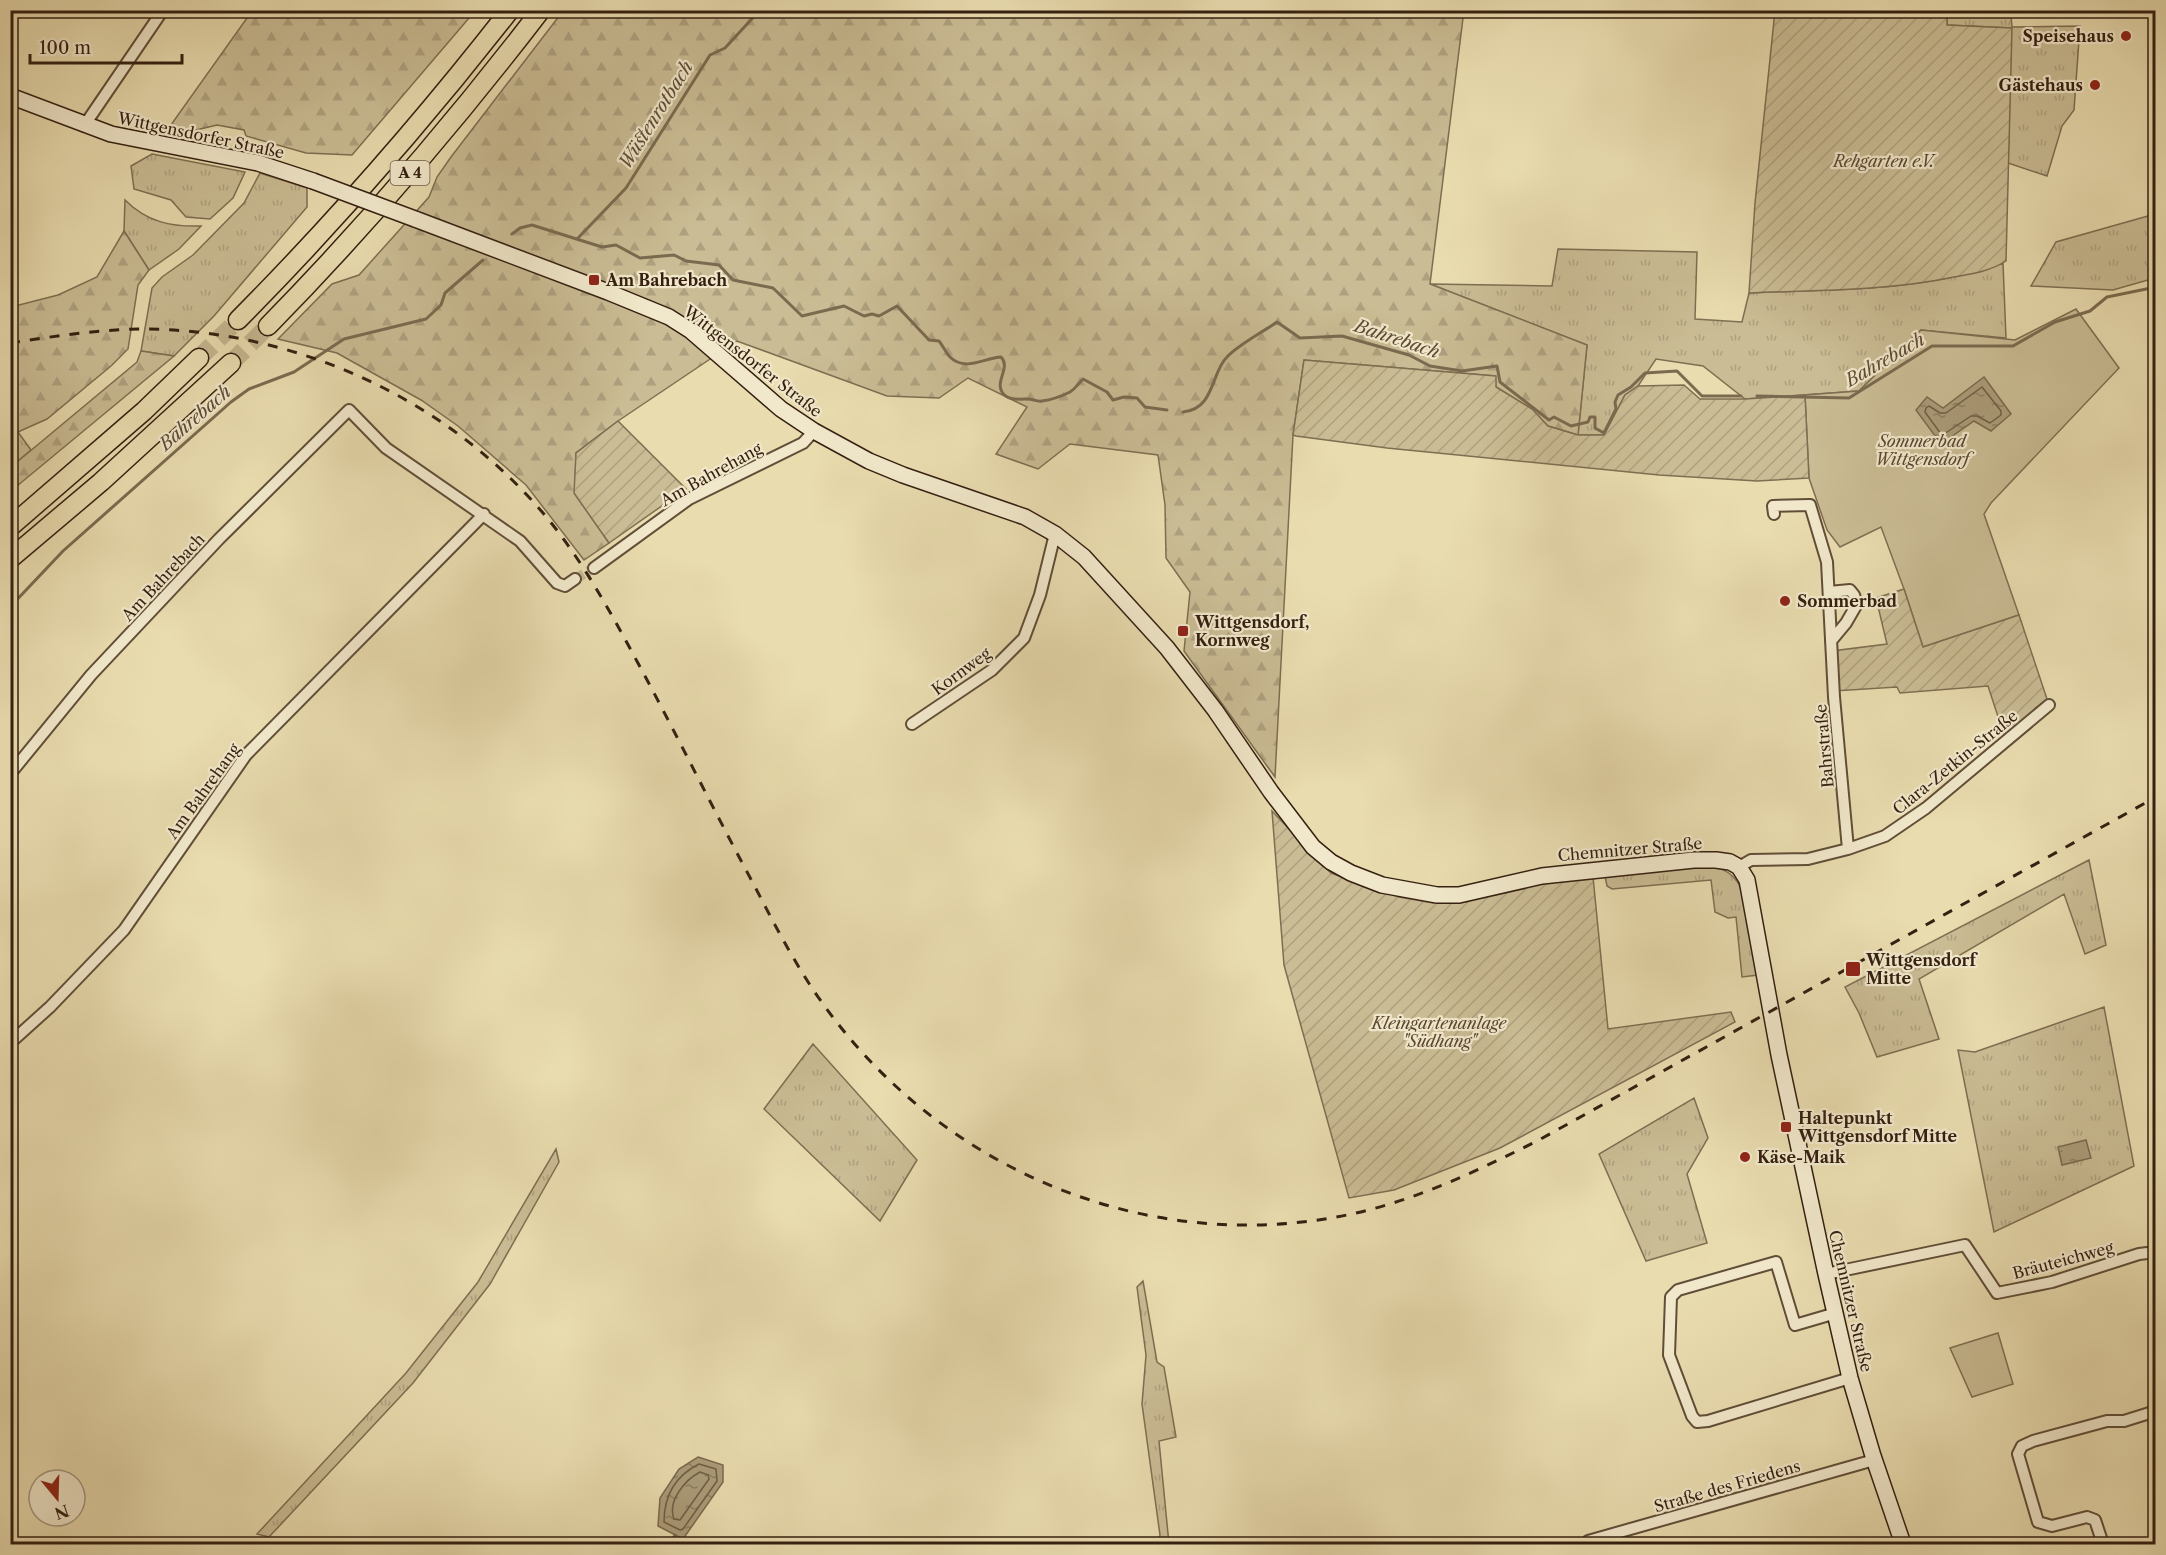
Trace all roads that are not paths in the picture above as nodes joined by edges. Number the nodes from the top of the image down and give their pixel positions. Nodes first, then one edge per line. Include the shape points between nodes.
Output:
1 (163, 10) edge
2 (510, 10) edge
3 (541, 10) edge
4 (10, 96) edge
5 (84, 126) junction
6 (238, 320) tunnel mouth
7 (268, 326) tunnel mouth
8 (199, 358) tunnel mouth
9 (231, 363) tunnel mouth
10 (814, 431) junction
11 (484, 514) junction
12 (1774, 514) dead end
13 (10, 526) edge
14 (1055, 534) junction
15 (10, 559) edge
16 (594, 568) tunnel mouth
17 (575, 579) tunnel mouth
18 (1829, 591) junction
19 (1134, 612) joint
20 (1831, 641) junction
21 (2049, 705) dead end
22 (912, 724) dead end
23 (10, 774) edge
24 (1848, 849) junction
25 (1739, 867) junction
26 (10, 1043) edge
27 (2156, 1252) edge
28 (1826, 1274) junction
29 (1836, 1313) junction
30 (1850, 1378) junction
31 (2156, 1411) edge
32 (1874, 1460) junction
33 (1588, 1541) dead end
34 (1903, 1545) edge
35 (2103, 1545) edge

1 - 5 street
2 - 6 highway, A 4 via 372,177
3 - 7 highway, A 4 via 401,183
4 - 5 street, Wittgensdorfer Straße
5 - 10 street, Wittgensdorfer Straße, bridge via 258,163 669,317
8 - 13 highway via 144,411
9 - 15 highway
10 - 14 street, Wittgensdorfer Straße via 886,468 1024,517
10 - 16 street, Am Bahrehang via 802,442 689,499
11 - 17 street via 520,542 557,584 565,586
11 - 23 street, Am Bahrebach via 386,448 349,410 219,539 91,675
11 - 26 street, Am Bahrehang via 246,754 124,930
12 - 18 street, Bahrstraße via 1773,506 1810,505 1827,562
14 - 19 street, Wittgensdorfer Straße via 1084,557
14 - 22 street, Kornweg via 1040,595 1024,638 992,670
18 - 20 street, Bahrstraße
18 - 20 street via 1850,590 1857,600 1855,609
19 - 25 street, Chemnitzer Straße via 1215,710 1313,847 1351,873 1382,885 1448,895 1542,876 1650,863 1716,860
20 - 24 street, Bahrstraße
21 - 24 street, Clara-Zetkin-Straße via 1926,808 1885,836
24 - 25 street, Clara-Zetkin-Straße via 1808,859 1751,860
25 - 28 street, Chemnitzer Straße via 1747,880 1780,1065
27 - 28 street, Bräuteichweg via 2052,1282 1997,1293 1965,1245
28 - 29 street, Chemnitzer Straße
29 - 30 street, Chemnitzer Straße
29 - 30 street via 1795,1325 1776,1262 1678,1290 1671,1297 1669,1355 1697,1422
30 - 32 street, Chemnitzer Straße
31 - 35 street via 2033,1441 2022,1446 2018,1454 2038,1522 2052,1526 2086,1517 2095,1520
32 - 33 street, Straße des Friedens
32 - 34 street, Chemnitzer Straße

